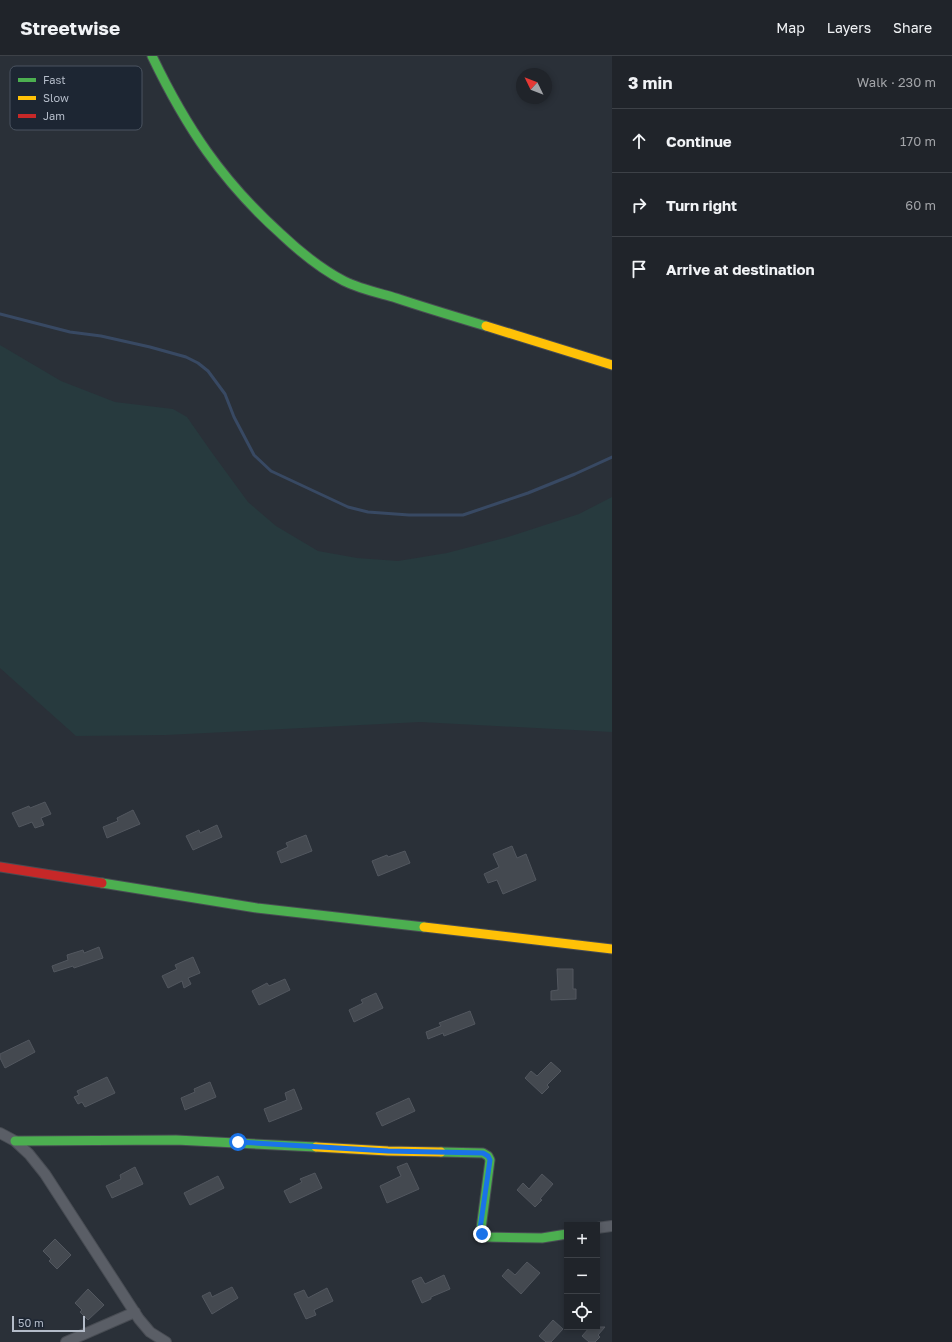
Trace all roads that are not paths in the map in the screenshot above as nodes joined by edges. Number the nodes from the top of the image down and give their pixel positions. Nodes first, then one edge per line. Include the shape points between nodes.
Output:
1 (152, 56) edge
2 (612, 365) edge
3 (0, 867) edge
4 (612, 948) edge
5 (0, 1133) edge
6 (15, 1141) junction
7 (612, 1226) edge
8 (600, 1228) edge
9 (564, 1234) edge
10 (135, 1312) junction
11 (66, 1342) edge
12 (166, 1342) edge

1 - 2 street via 181,114 223,174 276,231 317,264 368,290
3 - 4 street via 257,908
5 - 6 street
6 - 9 street via 176,1140 388,1151 483,1153 490,1160 480,1229 482,1234 493,1238 542,1238
6 - 10 street via 45,1174
7 - 8 street
10 - 11 street
10 - 12 street via 150,1332

